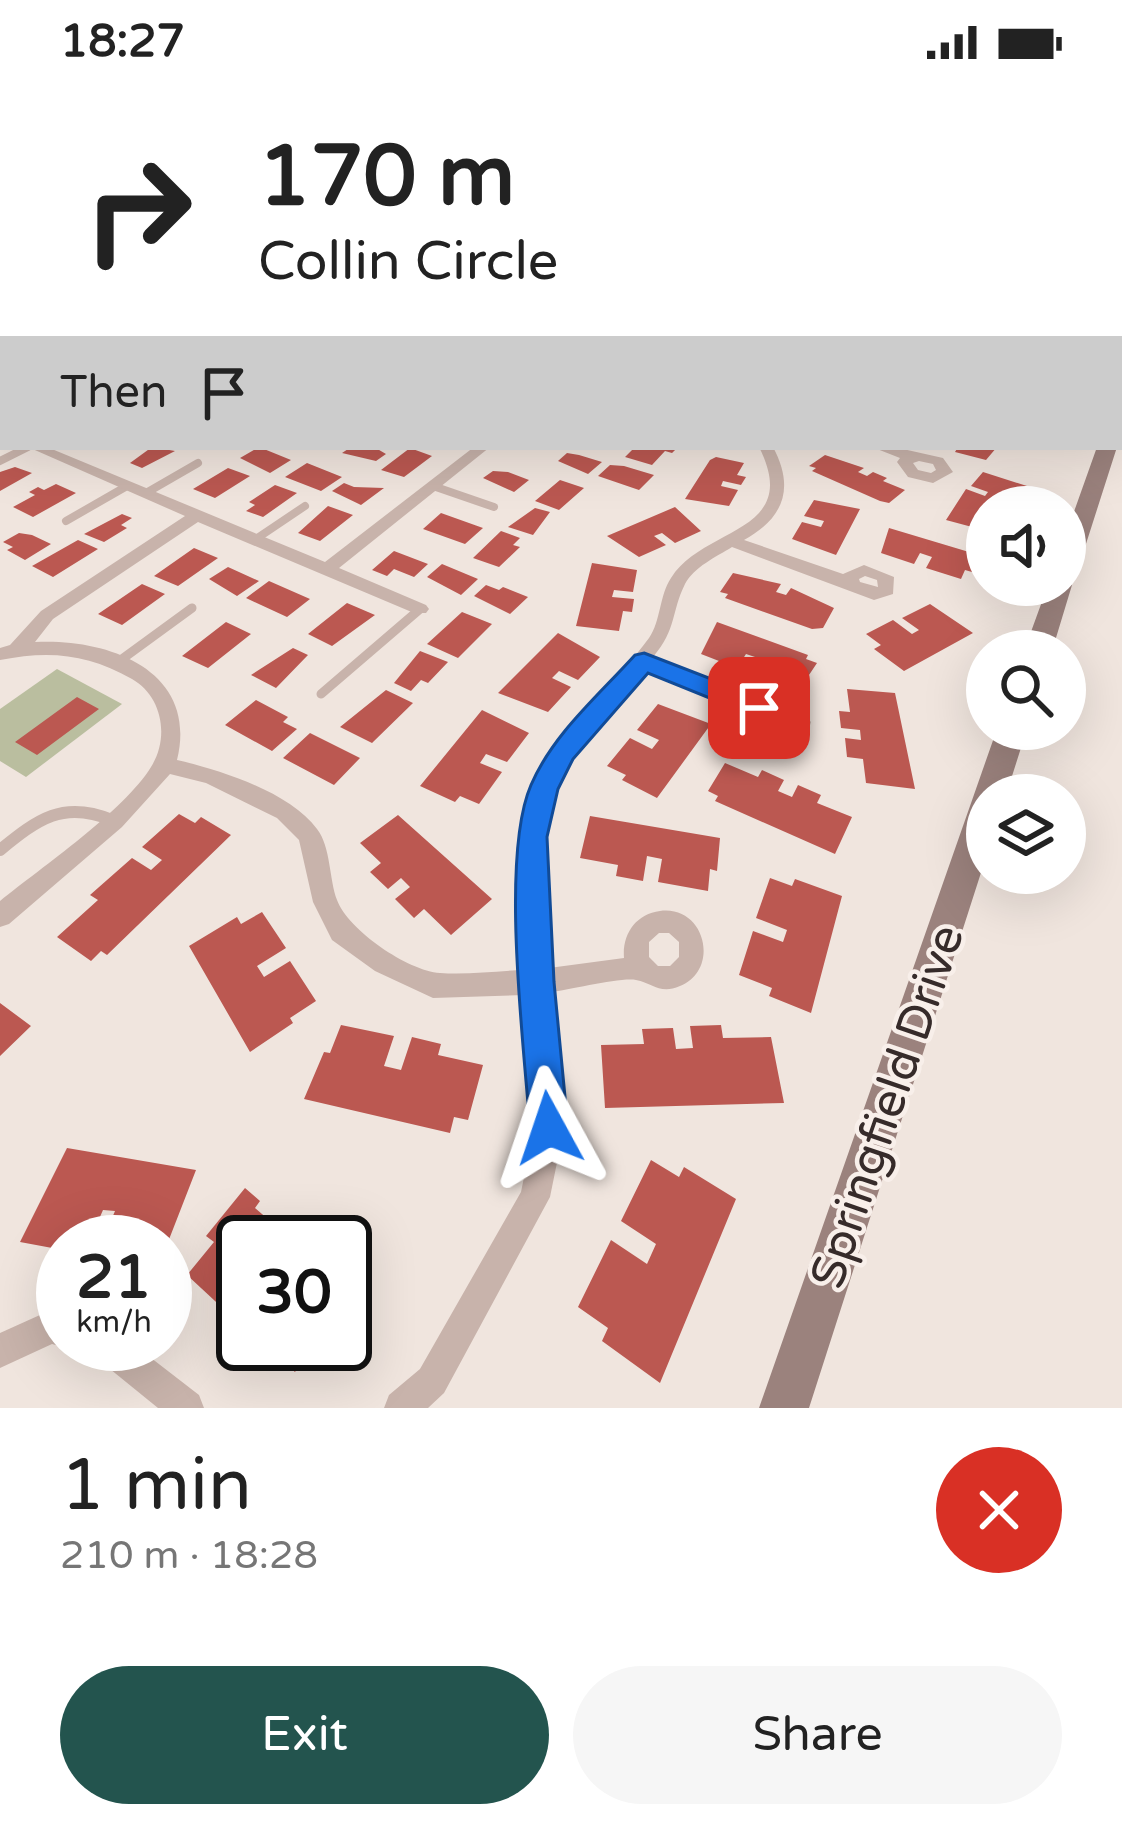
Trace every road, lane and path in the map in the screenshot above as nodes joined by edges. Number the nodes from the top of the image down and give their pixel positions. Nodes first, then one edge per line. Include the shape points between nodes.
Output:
1 (28, 450) edge
2 (43, 450) edge
3 (479, 450) edge
4 (768, 450) edge
5 (889, 450) edge
6 (1107, 450) edge
7 (911, 457) dead end
8 (0, 461) edge
9 (198, 463) dead end
10 (127, 485) junction
11 (433, 486) junction
12 (146, 494) junction
13 (305, 506) dead end
14 (494, 507) dead end
15 (1086, 511) edge
16 (197, 515) junction
17 (66, 520) dead end
18 (256, 539) junction
19 (733, 542) junction
20 (327, 569) junction
21 (850, 582) dead end
22 (192, 608) dead end
23 (420, 609) joint
24 (9, 652) edge
25 (118, 662) junction
26 (644, 662) junction
27 (321, 694) dead end
28 (759, 708) dead end
29 (165, 765) junction
30 (112, 820) junction
31 (0, 850) edge
32 (966, 866) edge
33 (0, 916) edge
34 (642, 967) dead end
35 (537, 982) junction
36 (36, 1335) edge
37 (0, 1351) edge
38 (140, 1371) edge
39 (186, 1408) edge
40 (402, 1408) edge
41 (784, 1408) edge

1 - 8 lane
2 - 10 street
3 - 11 street
4 - 19 street via 778,490 769,512
5 - 7 street
6 - 15 street
9 - 12 lane
10 - 12 street
10 - 17 lane
11 - 14 lane
11 - 20 street
12 - 16 street
13 - 18 lane
16 - 18 street
16 - 24 street via 47,615
18 - 20 street
19 - 21 street
19 - 26 street via 678,580
20 - 23 street
22 - 25 lane
23 - 27 lane
24 - 25 street via 85,649
25 - 29 street via 158,686 172,722
26 - 28 street
26 - 35 street via 563,752 543,789 532,837
29 - 30 street
29 - 35 street via 212,776 285,812 310,836 341,932 384,963 433,986
30 - 31 lane via 88,808 56,809
30 - 33 street
32 - 41 street, Springfield Drive
34 - 35 street
35 - 40 street via 549,1128 535,1197 432,1381
36 - 37 street
38 - 39 street

